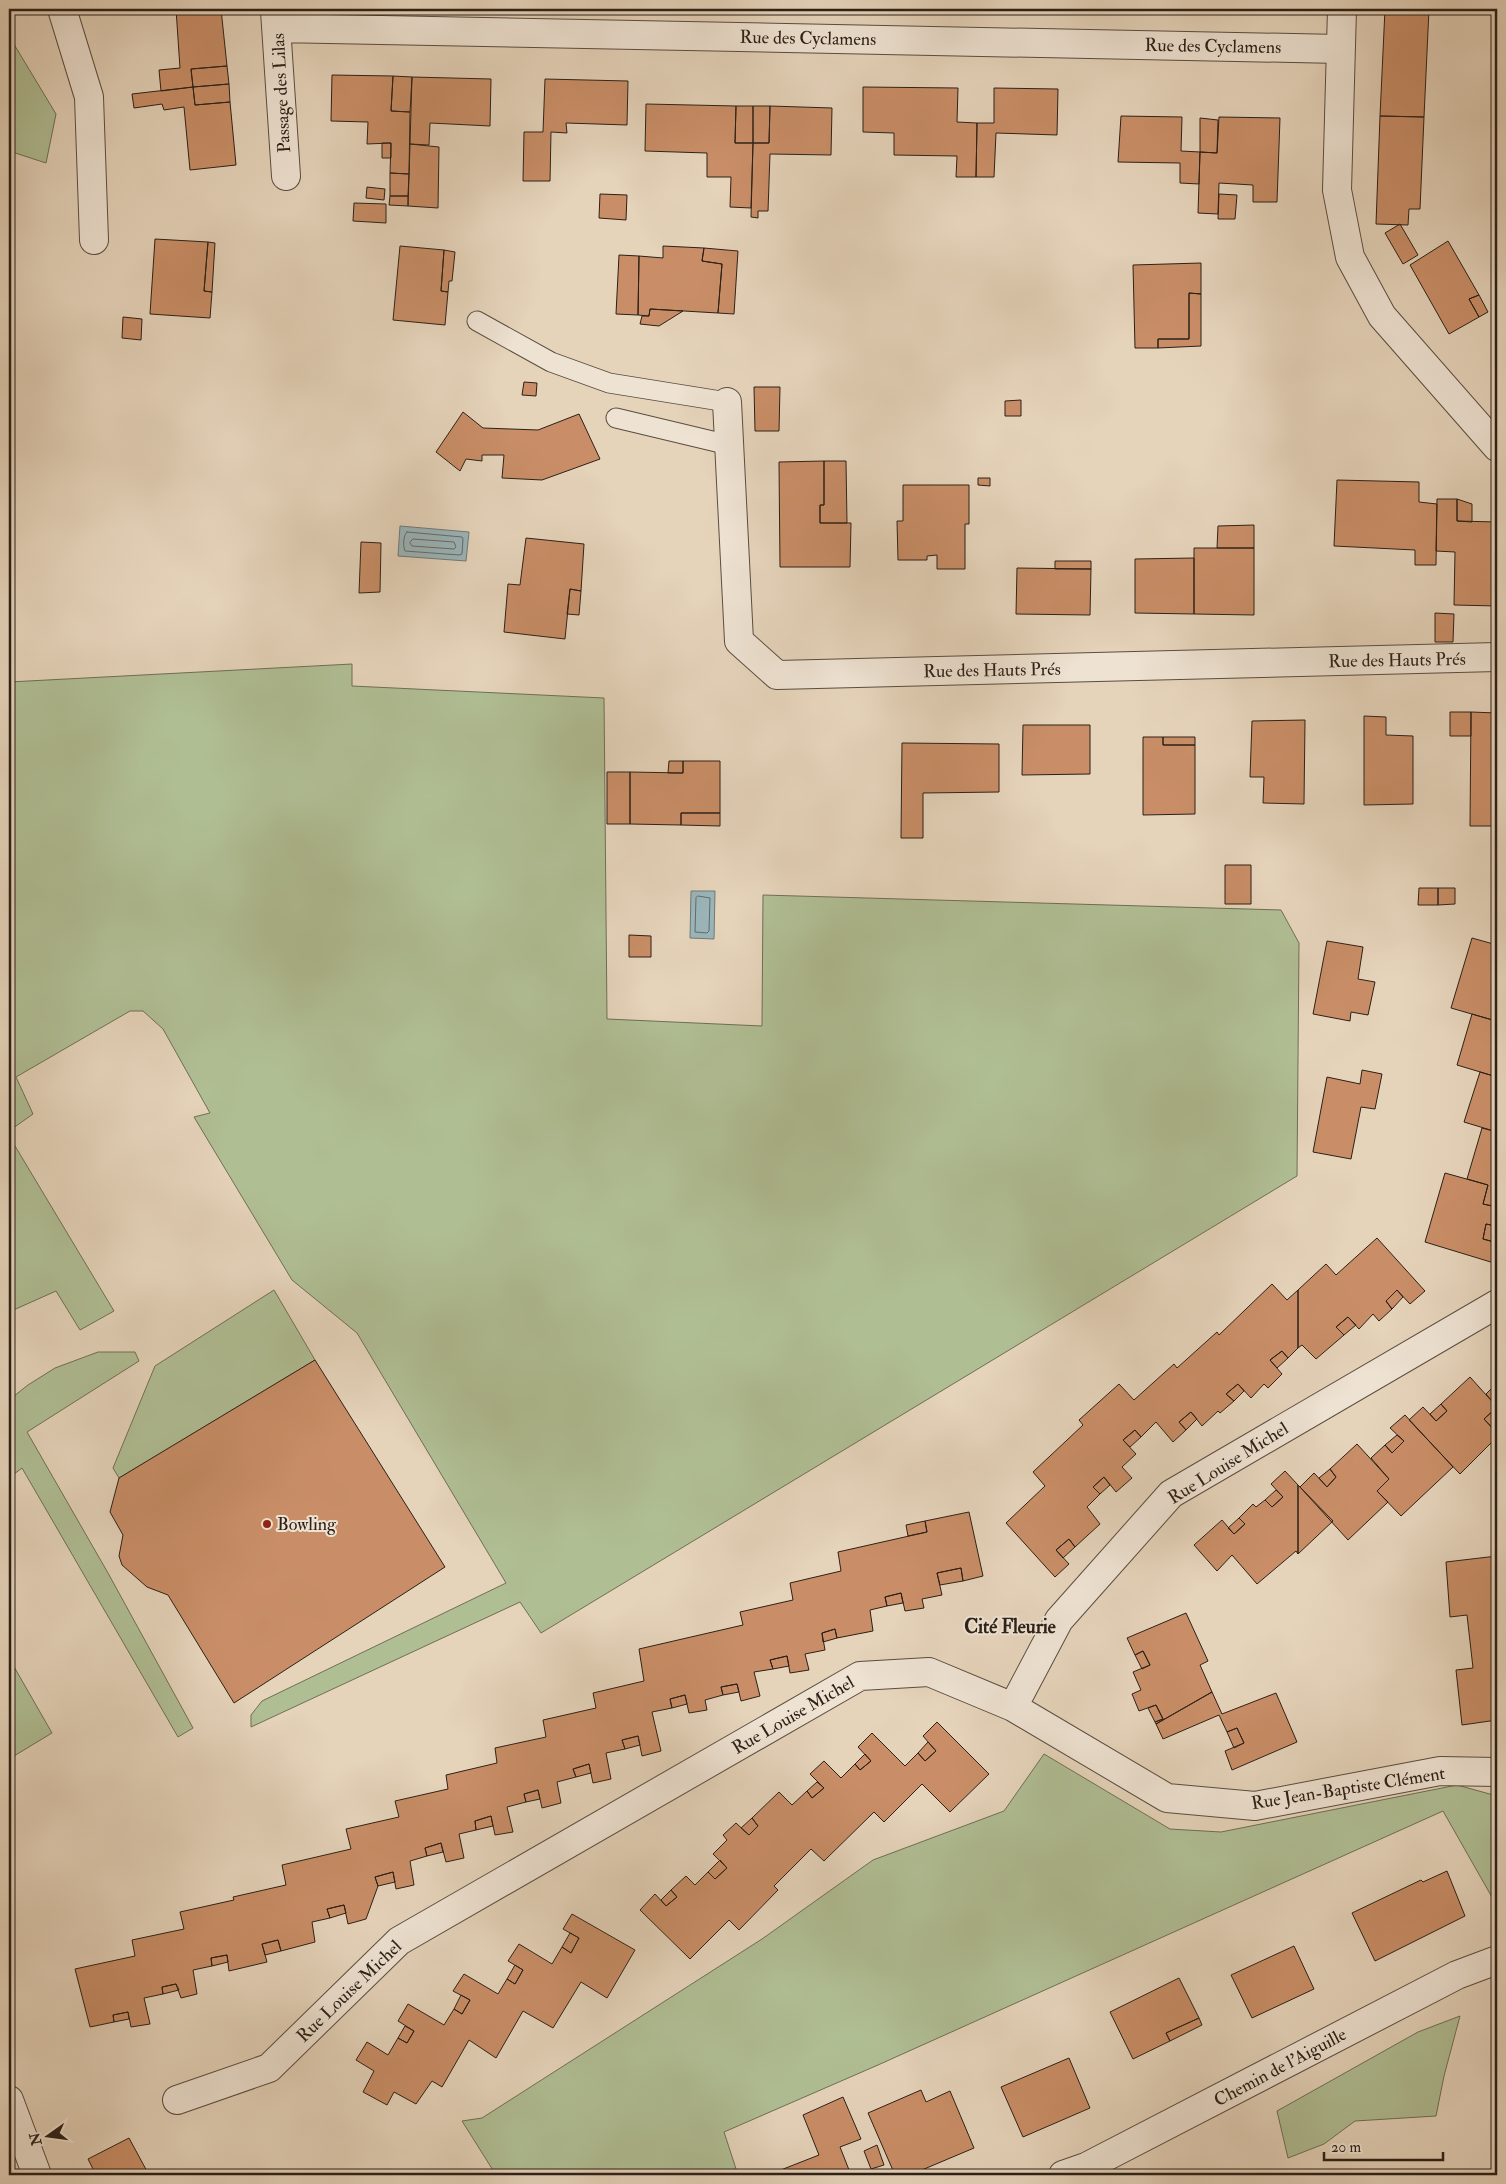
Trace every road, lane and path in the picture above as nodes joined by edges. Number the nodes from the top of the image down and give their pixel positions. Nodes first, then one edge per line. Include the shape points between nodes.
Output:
1 (62, 9) edge
2 (1342, 9) edge
3 (276, 18) edge
4 (1340, 49) junction
5 (286, 176) dead end
6 (94, 240) dead end
7 (477, 321) dead end
8 (727, 402) joint
9 (616, 418) dead end
10 (729, 445) junction
11 (1497, 447) edge
12 (1497, 657) edge
13 (1497, 1304) edge
14 (1013, 1707) junction
15 (1497, 1772) edge
16 (1497, 1960) edge
17 (9, 2100) edge
18 (177, 2100) dead end
19 (37, 2175) edge
20 (1063, 2175) edge

1 - 6 street via 89,97
2 - 4 street
3 - 4 street, Rue des Cyclamens
3 - 5 street, Passage des Lilas
4 - 11 street via 1337,190 1350,257 1382,316
7 - 8 lane via 552,362 609,383
8 - 10 street, Rue des Hauts Prés
9 - 10 lane
10 - 12 street, Rue des Hauts Prés via 739,641 777,675
13 - 14 street, Rue Louise Michel via 1171,1494 1059,1620
14 - 15 street, Rue Jean-Baptiste Clément via 1167,1798 1255,1806 1440,1772
14 - 18 street, Rue Louise Michel via 929,1672 860,1676 399,1941 269,2068
16 - 20 street, Chemin de l'Aiguille via 1457,1974 1086,2167
17 - 19 street

